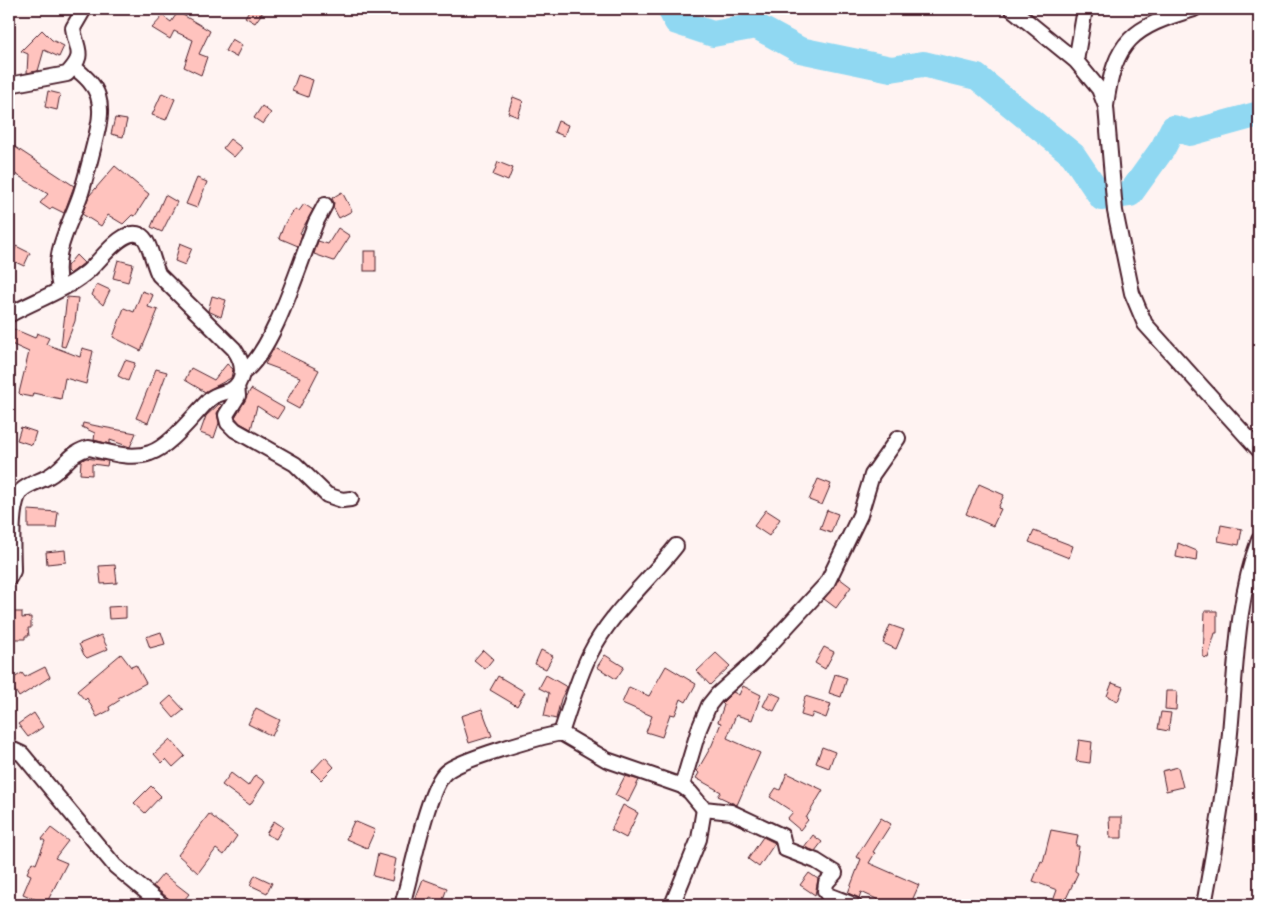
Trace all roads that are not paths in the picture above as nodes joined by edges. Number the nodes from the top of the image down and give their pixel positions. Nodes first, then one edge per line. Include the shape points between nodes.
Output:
1 (84, 9) edge
2 (1012, 9) edge
3 (1085, 9) edge
4 (1194, 9) edge
5 (1076, 61) junction
6 (74, 66) junction
7 (9, 85) edge
8 (1106, 107) junction
9 (325, 205) dead end
10 (60, 288) junction
11 (9, 315) edge
12 (239, 379) junction
13 (898, 438) dead end
14 (1259, 450) edge
15 (31, 484) junction
16 (9, 487) edge
17 (351, 499) dead end
18 (1259, 540) edge
19 (676, 546) dead end
20 (9, 578) edge
21 (562, 733) junction
22 (9, 748) edge
23 (682, 786) junction
24 (704, 809) junction
25 (162, 905) edge
26 (402, 905) edge
27 (672, 905) edge
28 (854, 905) edge
29 (1204, 905) edge

1 - 6 street via 73,28 79,48
2 - 5 street
3 - 5 street
4 - 8 street via 1153,22 1136,32 1112,69
5 - 8 street via 1099,89
6 - 7 street via 67,74
6 - 10 street via 89,80 98,95 101,115 82,192 57,258
8 - 14 street via 1115,211 1132,293 1145,324
9 - 12 street via 270,338 253,365
10 - 11 street
10 - 12 street via 87,272 121,238 130,233 140,235 147,241 152,263 159,275 234,349 242,364
12 - 15 street via 227,392 214,396 161,448 150,454 138,456 89,448 81,450 51,475
12 - 17 street via 238,396 226,415 228,423 294,464 327,496
13 - 23 street via 872,475 860,515 827,583 757,659 709,705 698,729
15 - 16 street
15 - 20 street via 15,503 13,571
18 - 29 street via 1245,596 1221,811
19 - 21 street via 598,640
21 - 23 street via 607,760
21 - 26 street via 475,758 445,772 423,826
22 - 25 street via 22,754 115,866
23 - 24 street
24 - 27 street via 699,839
24 - 28 street via 731,812 782,836 785,849 816,861 835,873 826,883 828,895

